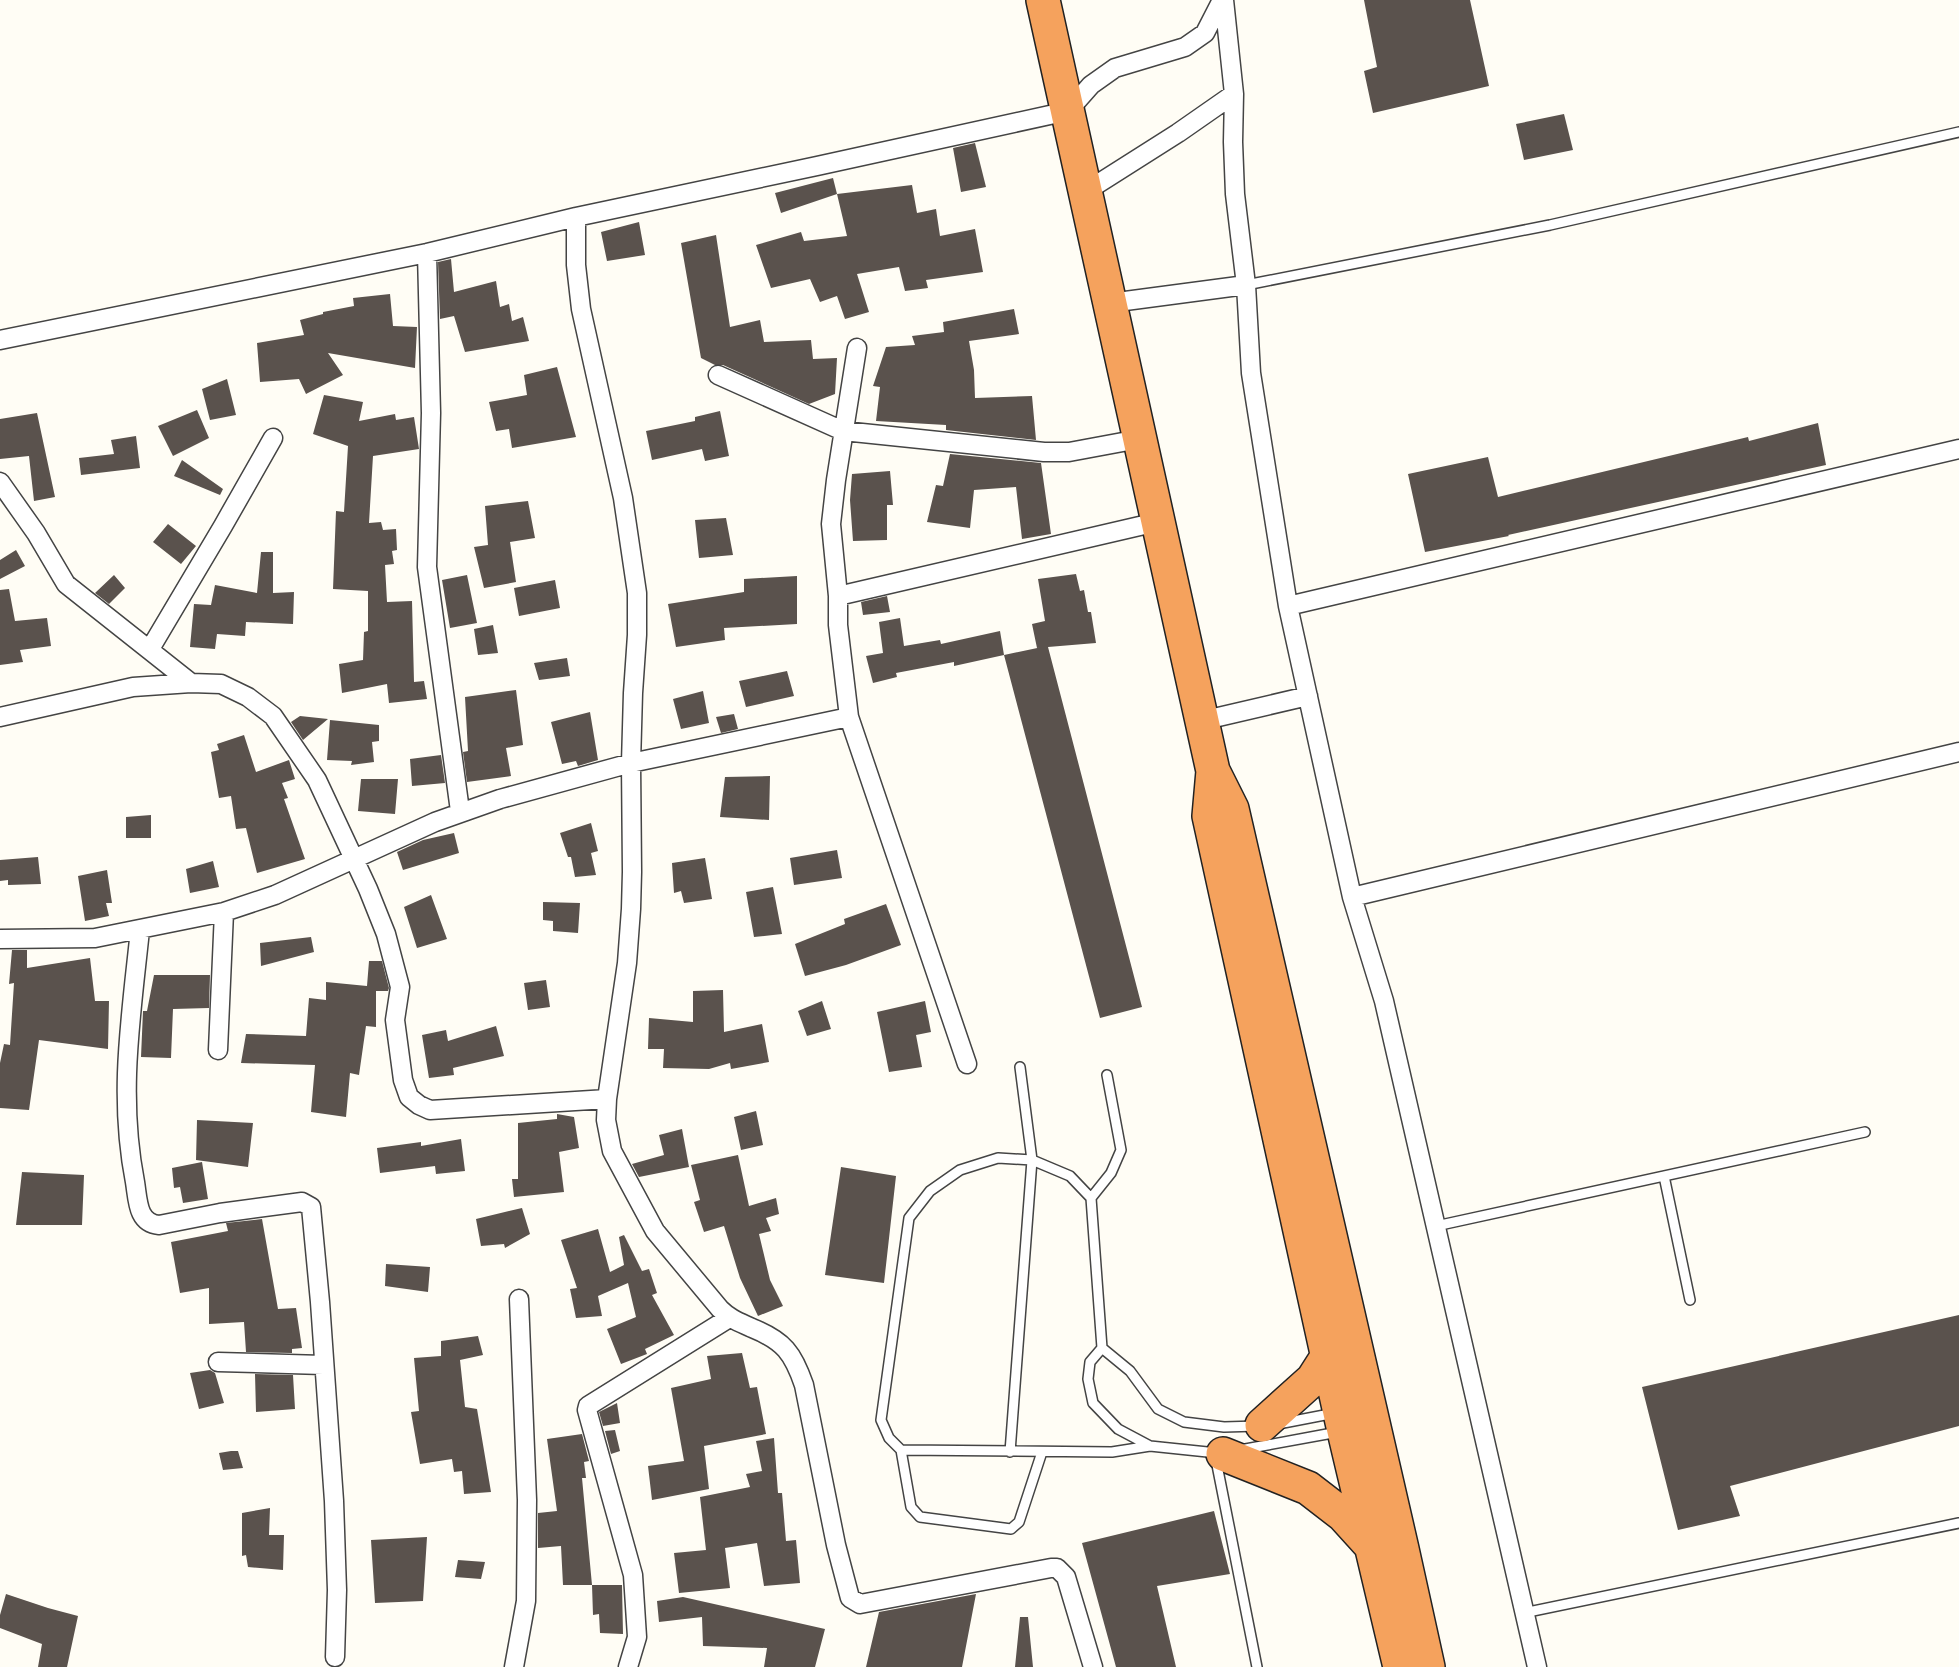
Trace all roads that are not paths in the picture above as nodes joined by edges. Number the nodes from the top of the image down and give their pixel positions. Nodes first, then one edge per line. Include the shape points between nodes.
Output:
1 (1043, 0) edge
2 (1223, 0) edge
3 (1234, 94) junction
4 (1068, 111) junction
5 (1959, 132) edge
6 (1085, 192) junction
7 (576, 216) junction
8 (427, 253) junction
9 (1246, 285) junction
10 (1110, 303) junction
11 (0, 340) edge
12 (857, 348) dead end
13 (718, 375) dead end
14 (843, 431) junction
15 (273, 438) dead end
16 (1139, 439) junction
17 (1959, 449) edge
18 (0, 482) edge
19 (1157, 522) junction
20 (838, 596) junction
21 (1288, 606) junction
22 (150, 649) junction
23 (191, 683) junction
24 (1308, 696) junction
25 (0, 717) edge
26 (849, 717) junction
27 (1202, 721) junction
28 (1959, 752) edge
29 (631, 762) junction
30 (1213, 771) junction
31 (460, 811) junction
32 (353, 858) junction
33 (1352, 897) junction
34 (224, 912) junction
35 (140, 930) junction
36 (0, 939) edge
37 (218, 1050) dead end
38 (967, 1064) dead end
39 (1020, 1067) dead end
40 (1107, 1076) dead end
41 (607, 1099) junction
42 (1865, 1132) dead end
43 (1032, 1160) junction
44 (1664, 1176) junction
45 (1091, 1198) junction
46 (1436, 1226) junction
47 (519, 1299) dead end
48 (1690, 1300) dead end
49 (729, 1318) junction
50 (1102, 1348) junction
51 (1329, 1354) junction
52 (218, 1362) dead end
53 (323, 1365) junction
54 (1357, 1418) junction
55 (1262, 1425) junction
56 (1150, 1446) junction
57 (901, 1450) junction
58 (1010, 1452) junction
59 (1042, 1452) junction
60 (1219, 1453) junction
61 (1959, 1523) edge
62 (1373, 1549) junction
63 (1523, 1613) junction
64 (335, 1657) dead end
65 (514, 1667) edge
66 (628, 1667) edge
67 (1094, 1667) edge
68 (1257, 1667) edge
69 (1400, 1667) edge
70 (1428, 1667) edge
71 (1537, 1667) edge

1 - 4 highway
2 - 3 street
2 - 4 street via 1205,33 1185,47 1115,68 1090,85
3 - 6 street
3 - 9 street via 1235,194
4 - 6 highway
4 - 7 street
5 - 9 lane via 1550,225
6 - 10 highway
7 - 8 street
7 - 29 street via 581,309 623,498 637,593
8 - 11 street
8 - 31 street via 431,413 427,567
9 - 10 street
9 - 21 street via 1251,373
10 - 16 highway
12 - 14 street
13 - 14 street
14 - 16 street via 1044,452 1069,452
14 - 20 street via 831,524
15 - 22 street
16 - 19 highway
17 - 21 street
18 - 22 street via 66,584
19 - 20 street
19 - 27 highway
20 - 26 street
21 - 24 street
22 - 23 street
23 - 25 street via 133,687
23 - 32 street via 221,684 248,697 273,716 318,780
24 - 27 street
24 - 33 street
26 - 29 street
26 - 38 street
27 - 30 highway
28 - 33 street
29 - 31 street
29 - 41 street via 632,872 627,963
30 - 51 highway via 1209,816
30 - 54 highway via 1232,809
31 - 32 street
32 - 34 street via 275,895
32 - 41 street via 396,965 400,987 395,1020 403,1080 414,1101 430,1110
33 - 46 street via 1384,1001
34 - 35 street
34 - 37 street
35 - 36 street via 95,938
35 - 53 street via 125,1088 129,1153 142,1217 159,1225 302,1202 311,1207
39 - 43 lane
40 - 45 lane via 1121,1150 1111,1173
41 - 49 street via 606,1120 612,1151 655,1231
42 - 44 lane
43 - 45 lane via 1070,1176
43 - 57 lane via 998,1158 960,1170 930,1191 909,1218 881,1420 889,1438
43 - 58 lane
44 - 46 lane
44 - 48 lane
45 - 50 lane
46 - 63 street
47 - 65 street via 527,1500 526,1600
49 - 66 street via 588,1406 633,1575 637,1637
49 - 67 street via 785,1346 797,1363 850,1598 860,1604 1057,1568 1066,1577
50 - 55 lane via 1130,1371 1158,1409 1184,1422 1224,1427
50 - 56 lane via 1090,1362 1088,1379 1093,1403 1118,1429
51 - 54 highway
51 - 55 highway via 1313,1379
52 - 53 street
53 - 64 street via 334,1501
54 - 55 lane
54 - 60 lane
54 - 62 highway
54 - 70 highway
56 - 59 lane via 1112,1452
56 - 60 lane
57 - 58 lane
57 - 59 lane via 911,1507 920,1516 1011,1529 1020,1522
58 - 59 lane
60 - 62 highway via 1308,1488 1342,1515
60 - 68 lane
61 - 63 lane
62 - 69 highway
63 - 71 street

